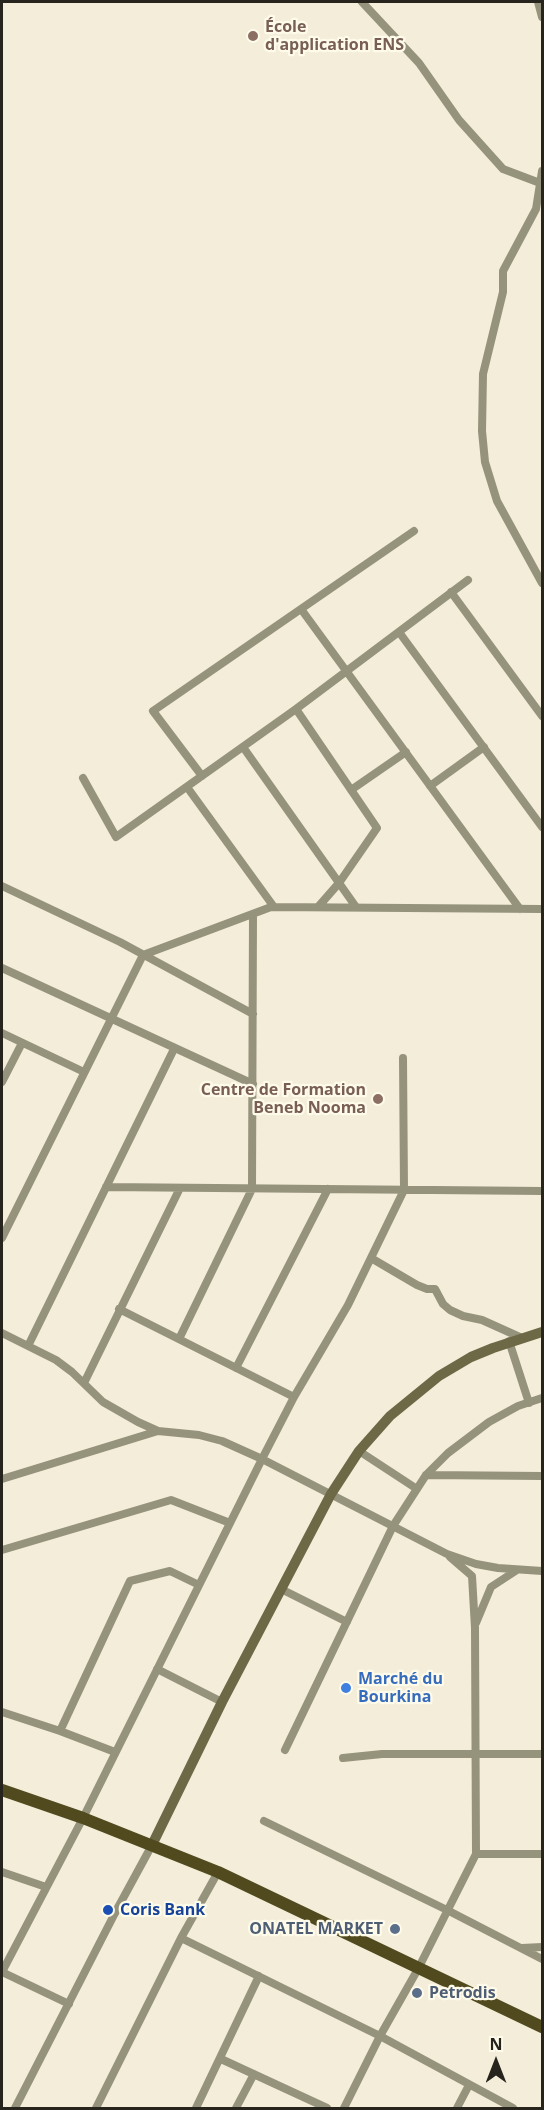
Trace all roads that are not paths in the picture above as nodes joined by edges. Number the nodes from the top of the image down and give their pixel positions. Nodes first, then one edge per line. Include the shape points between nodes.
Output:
1 (362, 2) edge
2 (538, 2) edge
3 (543, 17) edge
4 (543, 171) edge
5 (540, 183) junction
6 (414, 531) dead end
7 (468, 580) dead end
8 (543, 582) edge
9 (451, 592) junction
10 (301, 609) junction
11 (399, 632) junction
12 (347, 671) junction
13 (296, 709) junction
14 (543, 716) edge
15 (243, 747) junction
16 (484, 747) junction
17 (406, 753) junction
18 (202, 776) junction
19 (83, 778) dead end
20 (430, 786) junction
21 (187, 787) junction
22 (351, 790) junction
23 (539, 816) edge
24 (543, 827) edge
25 (339, 883) junction
26 (2, 886) edge
27 (274, 907) junction
28 (318, 907) junction
29 (356, 908) junction
30 (520, 909) junction
31 (543, 909) edge
32 (253, 914) junction
33 (143, 955) junction
34 (2, 968) edge
35 (253, 1014) junction
36 (111, 1019) junction
37 (2, 1033) edge
38 (22, 1043) junction
39 (174, 1049) junction
40 (403, 1058) dead end
41 (84, 1072) junction
42 (2, 1082) edge
43 (253, 1084) junction
44 (106, 1187) junction
45 (180, 1188) junction
46 (252, 1189) junction
47 (328, 1189) junction
48 (404, 1190) junction
49 (543, 1191) edge
50 (2, 1238) edge
51 (371, 1258) junction
52 (119, 1309) junction
53 (543, 1332) edge
54 (2, 1333) edge
55 (522, 1338) junction
56 (179, 1339) junction
57 (509, 1341) junction
58 (28, 1346) junction
59 (236, 1368) junction
60 (84, 1383) junction
61 (294, 1397) junction
62 (543, 1398) edge
63 (529, 1403) junction
64 (158, 1431) junction
65 (359, 1451) junction
66 (262, 1459) junction
67 (426, 1475) junction
68 (543, 1476) edge
69 (2, 1479) edge
70 (417, 1489) junction
71 (331, 1494) junction
72 (230, 1523) junction
73 (393, 1526) junction
74 (2, 1548) edge
75 (447, 1554) junction
76 (517, 1570) junction
77 (543, 1571) edge
78 (199, 1585) junction
79 (281, 1589) junction
80 (346, 1622) junction
81 (475, 1628) junction
82 (157, 1669) junction
83 (222, 1702) junction
84 (2, 1712) edge
85 (60, 1731) junction
86 (285, 1750) dead end
87 (115, 1752) junction
88 (475, 1754) junction
89 (543, 1754) edge
90 (343, 1758) dead end
91 (2, 1790) edge
92 (83, 1818) junction
93 (264, 1821) dead end
94 (152, 1845) junction
95 (476, 1854) junction
96 (543, 1854) edge
97 (2, 1872) edge
98 (218, 1872) junction
99 (46, 1887) junction
100 (447, 1910) junction
101 (181, 1938) junction
102 (520, 1947) junction
103 (543, 1947) edge
104 (543, 1959) edge
105 (418, 1969) junction
106 (2, 1972) edge
107 (259, 1976) junction
108 (69, 2004) junction
109 (543, 2027) edge
110 (380, 2036) junction
111 (221, 2059) junction
112 (254, 2074) junction
113 (469, 2085) junction
114 (15, 2109) edge
115 (96, 2109) edge
116 (196, 2109) edge
117 (237, 2109) edge
118 (327, 2109) edge
119 (344, 2109) edge
120 (457, 2109) edge
121 (513, 2109) edge

1 - 5 street via 419,63 459,120 503,170
2 - 3 street
4 - 5 street
5 - 8 street via 536,209 503,272 503,292 483,374 482,431 485,462 497,501
6 - 10 street
7 - 9 street
9 - 11 street
9 - 14 street
10 - 12 street
10 - 18 street via 153,711
11 - 12 street
11 - 16 street
12 - 13 street
12 - 17 street
13 - 15 street
13 - 22 street
15 - 18 street
15 - 25 street
16 - 20 street
16 - 23 street
17 - 20 street
17 - 22 street
18 - 21 street
19 - 21 street via 116,837
20 - 30 street
21 - 27 street
22 - 25 street via 377,828
23 - 24 street
25 - 28 street
25 - 29 street
26 - 33 street
27 - 28 street
27 - 32 street
28 - 29 street
29 - 30 street
30 - 31 street
32 - 33 street
32 - 35 street
33 - 35 street
33 - 36 street
34 - 36 street
35 - 43 street
36 - 39 street
36 - 41 street
37 - 38 street
38 - 41 street
38 - 42 street
39 - 43 street
39 - 44 street
40 - 48 street
41 - 50 street
43 - 46 street
44 - 45 street
44 - 58 street
45 - 46 street
45 - 52 street
46 - 47 street
46 - 56 street
47 - 48 street
47 - 59 street
48 - 49 street
48 - 51 street
51 - 55 street via 417,1285 435,1289 450,1310
51 - 61 street
52 - 56 street
52 - 60 street
53 - 55 street
54 - 58 street
55 - 57 street
56 - 59 street
57 - 63 street
57 - 65 street via 438,1376 390,1416
58 - 60 street via 56,1360
59 - 61 street
60 - 64 street via 103,1402
61 - 66 street
62 - 63 street
63 - 67 street via 468,1436
64 - 66 street via 222,1441
64 - 69 street
65 - 70 street
65 - 71 street
66 - 71 street
66 - 72 street
67 - 68 street
67 - 70 street
70 - 73 street
71 - 73 street
71 - 79 street
72 - 74 street via 171,1500
72 - 78 street
73 - 75 street
73 - 80 street
75 - 76 street via 476,1564
75 - 81 street via 471,1576
76 - 77 street
76 - 81 street via 491,1587
78 - 82 street
78 - 85 street via 170,1571 130,1581
79 - 80 street
79 - 83 street
80 - 86 street
81 - 88 street
82 - 83 street
82 - 87 street
83 - 94 street
84 - 85 street
85 - 87 street
87 - 92 street
88 - 89 street
88 - 90 street
88 - 95 street
91 - 92 main road
92 - 94 main road
92 - 99 street
93 - 100 street
94 - 98 main road
94 - 108 street
95 - 96 street
95 - 100 street
97 - 99 street
98 - 101 street
98 - 105 main road
99 - 106 street
100 - 102 street
100 - 105 street
101 - 107 street
101 - 115 street
102 - 103 street
102 - 104 street
105 - 109 main road
105 - 110 street
106 - 108 street
107 - 110 street
107 - 111 street
108 - 114 street
110 - 113 street
110 - 119 street
111 - 112 street
111 - 116 street
112 - 117 street
112 - 118 street
113 - 120 street
113 - 121 street

